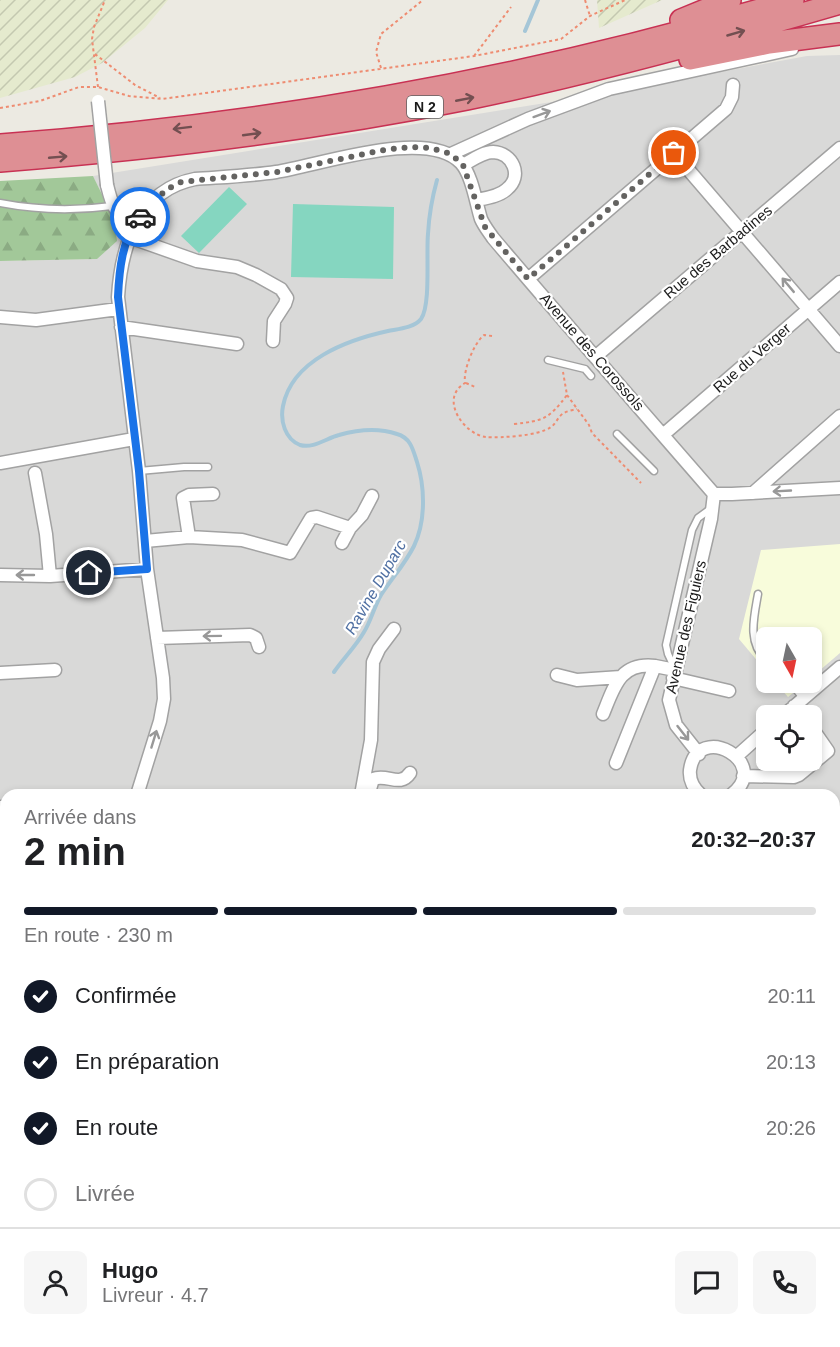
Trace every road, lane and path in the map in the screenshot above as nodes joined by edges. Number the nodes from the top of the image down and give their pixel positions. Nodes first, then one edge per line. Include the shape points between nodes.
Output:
1 (105, 0) edge
2 (423, 0) edge
3 (585, 0) edge
4 (626, 0) edge
5 (730, 0) edge
6 (793, 0) edge
7 (840, 3) edge
8 (511, 8) dead end
9 (590, 16) junction
10 (840, 34) edge
11 (840, 41) edge
12 (94, 53) junction
13 (474, 56) junction
14 (381, 68) junction
15 (550, 81) junction
16 (733, 85) dead end
17 (98, 87) junction
18 (162, 99) junction
19 (98, 101) joint
20 (0, 108) edge
21 (228, 122) junction
22 (0, 145) edge
23 (840, 148) edge
24 (674, 153) junction
25 (451, 154) junction
26 (0, 161) edge
27 (463, 165) junction
28 (477, 200) junction
29 (0, 202) edge
30 (112, 206) junction
31 (135, 223) junction
32 (743, 232) junction
33 (129, 237) junction
34 (528, 279) junction
35 (840, 282) edge
36 (118, 309) junction
37 (808, 309) junction
38 (0, 317) edge
39 (121, 327) junction
40 (492, 336) dead end
41 (273, 341) dead end
42 (237, 344) dead end
43 (840, 346) edge
44 (595, 357) junction
45 (548, 360) dead end
46 (562, 363) junction
47 (585, 369) junction
48 (591, 376) dead end
49 (465, 383) junction
50 (475, 387) dead end
51 (567, 395) junction
52 (577, 409) junction
53 (840, 416) edge
54 (514, 424) dead end
55 (617, 434) dead end
56 (664, 434) junction
57 (134, 439) junction
58 (0, 463) edge
59 (208, 467) dead end
60 (139, 471) junction
61 (654, 471) dead end
62 (35, 473) dead end
63 (641, 483) dead end
64 (840, 488) edge
65 (753, 493) junction
66 (213, 494) dead end
67 (372, 496) dead end
68 (714, 500) junction
69 (351, 528) junction
70 (189, 537) junction
71 (145, 541) junction
72 (342, 543) dead end
73 (147, 569) junction
74 (0, 575) edge
75 (50, 576) junction
76 (758, 594) dead end
77 (394, 629) dead end
78 (157, 638) junction
79 (756, 646) edge
80 (259, 647) dead end
81 (655, 666) junction
82 (840, 667) edge
83 (55, 670) dead end
84 (0, 673) edge
85 (674, 674) junction
86 (557, 675) dead end
87 (621, 677) junction
88 (729, 692) dead end
89 (800, 705) edge
90 (603, 714) dead end
91 (756, 739) edge
92 (822, 742) edge
93 (699, 754) junction
94 (737, 756) junction
95 (822, 756) edge
96 (616, 763) dead end
97 (804, 771) edge
98 (410, 773) dead end
99 (743, 776) junction
100 (139, 789) edge
101 (362, 789) edge
102 (370, 789) edge
103 (694, 789) edge
104 (737, 789) edge

1 - 12 path via 94,27
2 - 14 path via 381,34 376,52
3 - 9 path
4 - 9 path
5 - 21 highway via 698,14 617,38
6 - 21 highway, N 2 via 545,66 387,97
15 -> 7 highway, N 2
8 - 13 path
9 - 13 path via 561,39
10 - 15 highway via 769,43 626,72
25 -> 11 street via 528,119 609,89
12 - 17 path
12 - 18 path via 135,85
13 - 14 path
14 - 18 path
26 -> 15 highway, N 2 via 101,153 319,125
16 - 24 street via 726,109
17 - 18 path via 129,96
17 - 19 path
17 - 20 path via 79,87 40,101
19 - 30 street, bridge
21 -> 22 highway, N 2
23 - 32 street, Rue des Barbadines
24 - 32 street
24 - 34 street
25 - 27 street, Avenue des Corossols
25 - 31 street via 410,147 277,172 181,182 156,198
27 - 28 street, Avenue des Corossols
27 - 28 street via 492,152 502,154 513,164 516,172 506,190
28 - 34 street, Avenue des Corossols via 485,227
29 - 30 lane via 51,208
30 - 31 street
31 - 33 street
37 -> 32 street
32 - 44 street, Rue des Barbadines
33 - 36 street via 119,272
33 - 41 street via 197,261 237,267 281,289 287,297 274,321
34 - 44 street, Avenue des Corossols
35 - 37 street, Rue du Verger
36 - 38 street via 36,320
36 - 39 street
37 - 43 street
37 - 56 street, Rue du Verger
39 - 42 street
39 - 57 street
40 - 49 path via 484,335 479,340
44 - 47 lane
44 - 56 street, Avenue des Corossols
45 - 46 lane
46 - 47 lane
46 - 51 path
47 - 48 lane
49 - 50 path
49 - 52 path via 455,391 453,408 482,437 551,428 563,413
51 - 52 path
51 - 54 path via 547,418
52 - 63 path via 592,433
53 - 65 street
55 - 61 lane
56 - 68 street, Avenue des Corossols
57 - 58 street
57 - 60 street
59 - 60 lane
60 - 71 street
62 - 75 street
64 -> 65 street
65 - 68 street
66 - 70 street via 183,498
67 - 69 street
68 - 85 street, Avenue des Figuiers
69 - 70 street via 310,518 290,553 242,540
69 - 72 street
70 - 71 street
71 - 73 street
73 - 75 street
73 - 78 street
75 -> 74 street
76 - 79 lane via 753,625
77 - 101 street via 373,662 371,740
80 -> 78 street via 250,635
100 -> 78 street via 164,699
81 - 85 street
81 - 87 street via 639,665
81 - 96 street
82 - 89 street
83 - 84 street
85 - 88 street
85 -> 93 street, Avenue des Figuiers via 669,700 673,717
86 - 87 street via 577,680
87 - 90 street
91 - 94 street
92 - 95 street via 828,751
93 - 94 street via 714,747
93 - 103 street via 690,768
94 - 99 street
97 - 99 street via 794,777
98 - 102 street via 399,781 377,777
99 - 104 street

